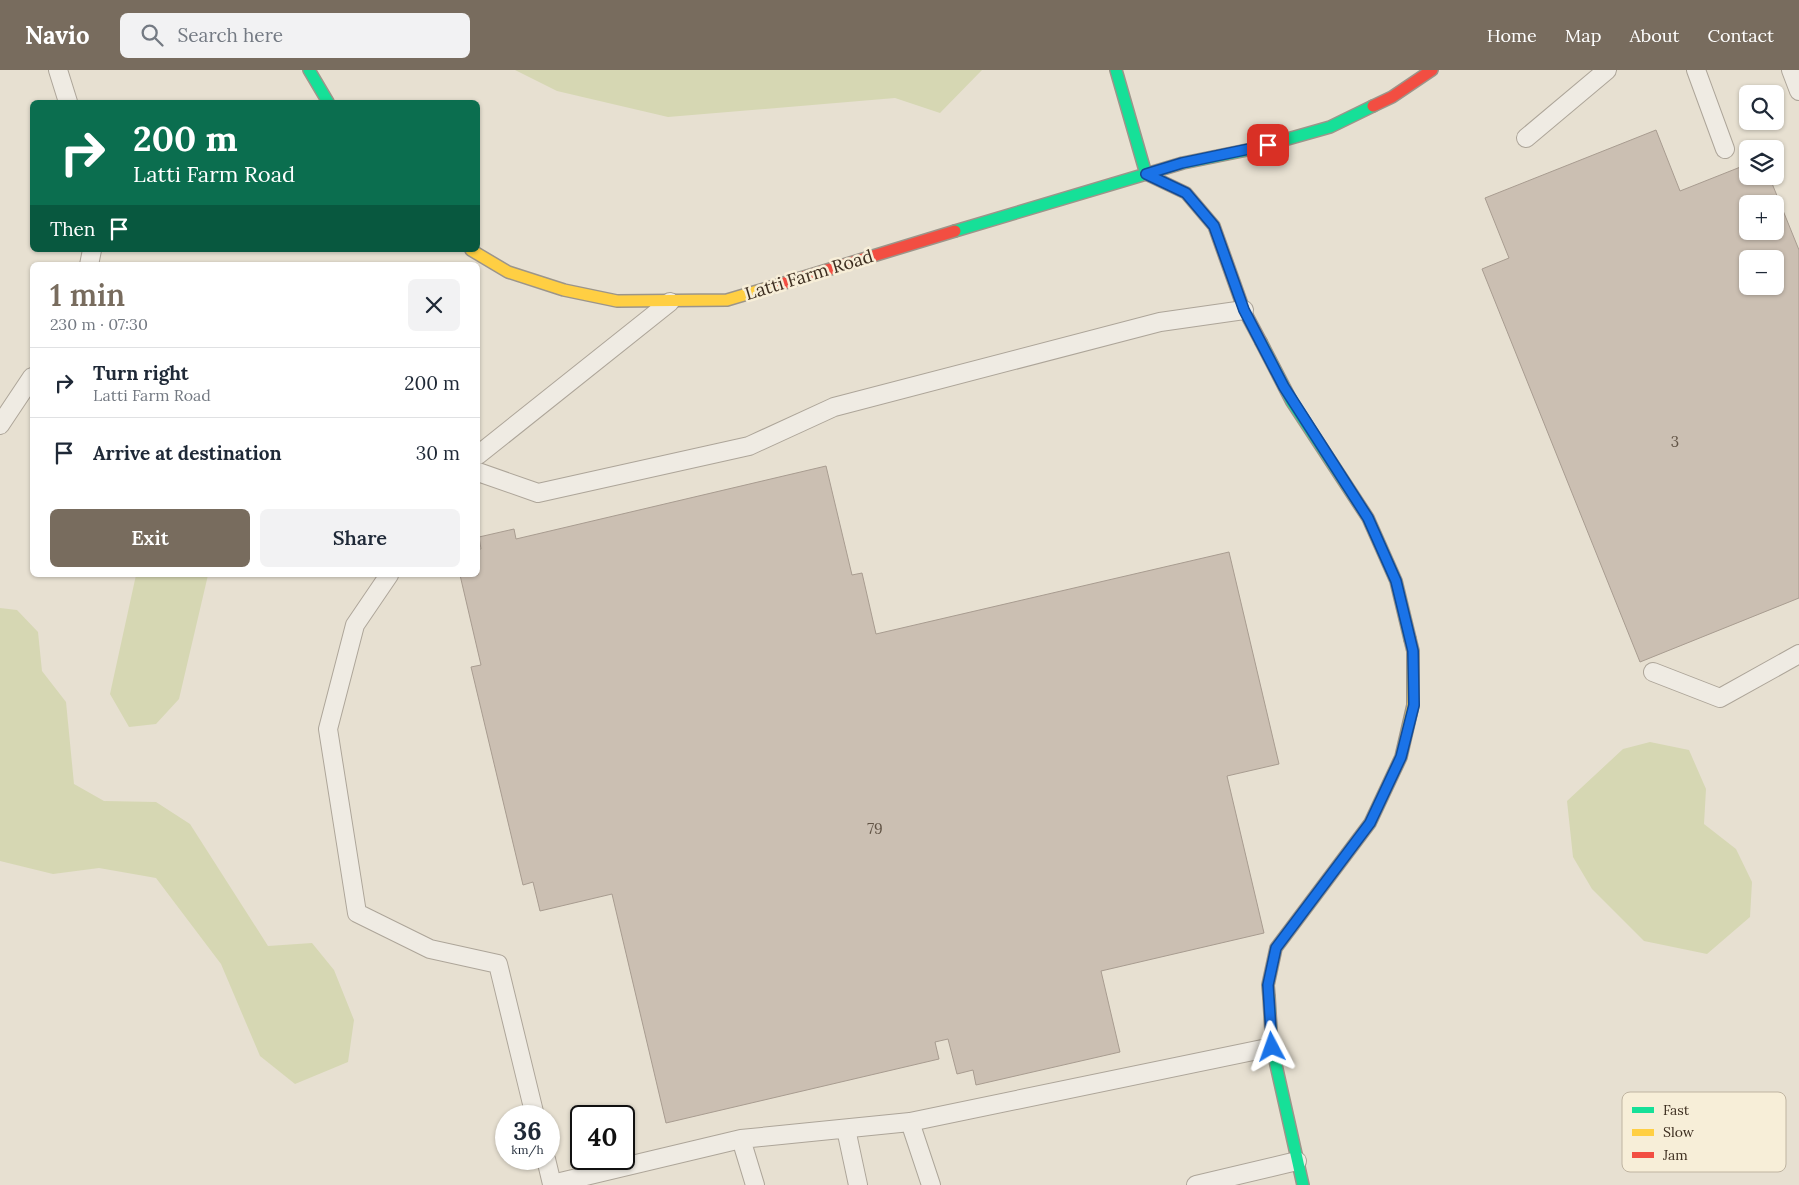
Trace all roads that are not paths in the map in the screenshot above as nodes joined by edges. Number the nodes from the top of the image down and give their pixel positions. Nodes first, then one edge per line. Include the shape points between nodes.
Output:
1 (58, 70) edge
2 (309, 70) edge
3 (1116, 70) edge
4 (1432, 70) edge
5 (1607, 70) edge
6 (1696, 70) edge
7 (1791, 70) edge
8 (1799, 91) edge
9 (67, 100) edge
10 (327, 100) edge
11 (1526, 138) dead end
12 (1725, 148) dead end
13 (1146, 174) junction
14 (474, 252) edge
15 (671, 302) junction
16 (1244, 310) junction
17 (30, 380) edge
18 (0, 425) edge
19 (480, 453) edge
20 (480, 473) edge
21 (388, 577) edge
22 (1799, 654) edge
23 (1653, 672) dead end
24 (1272, 1047) junction
25 (533, 1105) edge
26 (910, 1122) junction
27 (846, 1129) junction
28 (742, 1139) junction
29 (1297, 1161) junction
30 (549, 1170) edge
31 (755, 1185) edge
32 (858, 1185) edge
33 (931, 1185) edge
34 (1196, 1185) edge
35 (1303, 1185) edge

1 - 9 lane
2 - 10 street
3 - 13 street
4 - 13 street, Latti Farm Road via 1392,97 1330,126 1252,149
5 - 11 lane
6 - 12 lane
7 - 8 lane
13 - 15 street, Latti Farm Road via 727,300
13 - 16 street via 1186,193 1214,226
14 - 15 street, Latti Farm Road via 508,272 564,290 617,301
15 - 19 lane
16 - 20 lane via 1150,324 834,407 749,446 538,493
16 - 24 street via 1292,402 1368,518 1396,581 1413,651 1414,705 1401,757 1370,823 1276,948 1268,985
17 - 18 lane
21 - 25 lane via 355,625 328,729 357,913 430,949 498,964
22 - 23 lane via 1720,698
24 - 26 lane
24 - 29 street
26 - 27 lane
26 - 33 lane
27 - 28 lane
27 - 32 lane
28 - 30 lane via 552,1184
28 - 31 lane
29 - 34 lane
29 - 35 street

